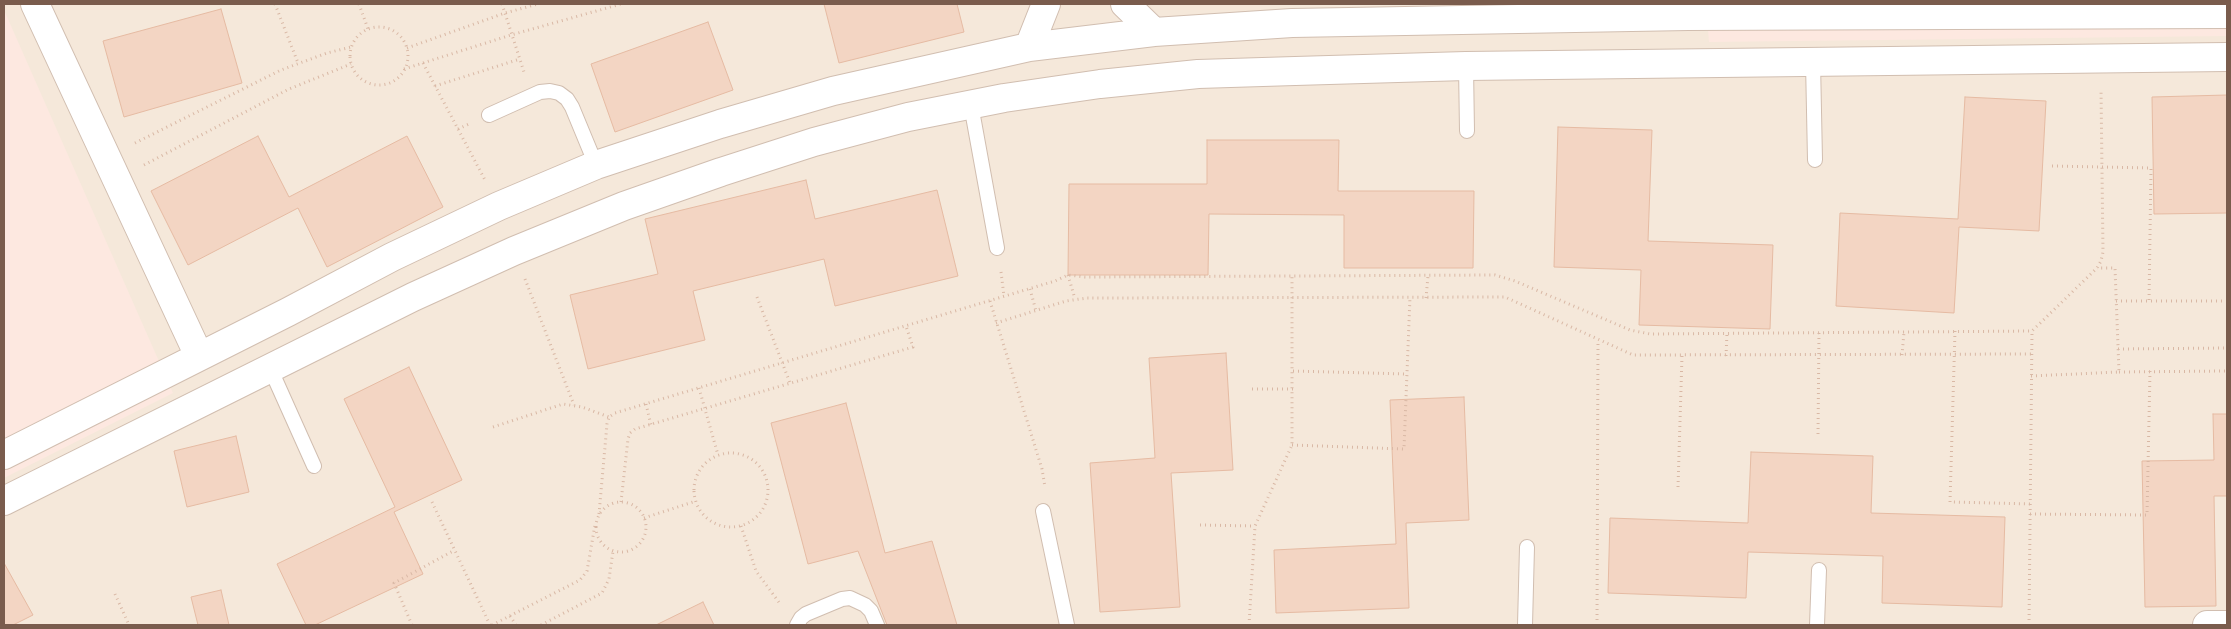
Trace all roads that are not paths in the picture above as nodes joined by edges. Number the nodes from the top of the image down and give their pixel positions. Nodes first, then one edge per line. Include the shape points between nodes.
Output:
1 (35, 4) edge
2 (1046, 4) edge
3 (1125, 4) edge
4 (1688, 10) edge
5 (2227, 14) edge
6 (1154, 32) junction
7 (1030, 47) junction
8 (2227, 57) edge
9 (1814, 62) junction
10 (1466, 66) junction
11 (970, 105) junction
12 (488, 115) dead end
13 (1467, 131) dead end
14 (1815, 160) dead end
15 (596, 165) junction
16 (997, 248) dead end
17 (288, 312) junction
18 (311, 350) junction
19 (199, 356) junction
20 (271, 370) junction
21 (4, 454) edge
22 (314, 466) dead end
23 (4, 502) edge
24 (1044, 511) road end
25 (1527, 548) dead end
26 (1818, 570) dead end
27 (797, 625) edge
28 (876, 625) edge
29 (1067, 625) edge
30 (1525, 625) edge
31 (1817, 625) edge
32 (2207, 625) edge
33 (2227, 625) edge

1 - 19 street
2 - 7 street
3 - 6 street
4 - 5 street
4 - 6 street via 1292,23
6 - 7 street
7 - 15 street via 833,91
8 - 9 street
9 - 10 street
9 - 14 lane
10 - 11 street via 1198,74 1100,84
10 - 13 lane
11 - 16 lane
11 - 18 street via 814,142 624,206 413,297
12 - 15 lane via 531,96 550,91 559,93 566,99
15 - 17 street via 392,256
17 - 18 street
17 - 19 street
18 - 20 street
19 - 21 street
20 - 22 lane
20 - 23 street
24 - 29 lane
25 - 30 lane
26 - 31 lane
27 - 28 lane via 806,614 850,598 865,605
32 - 33 street

